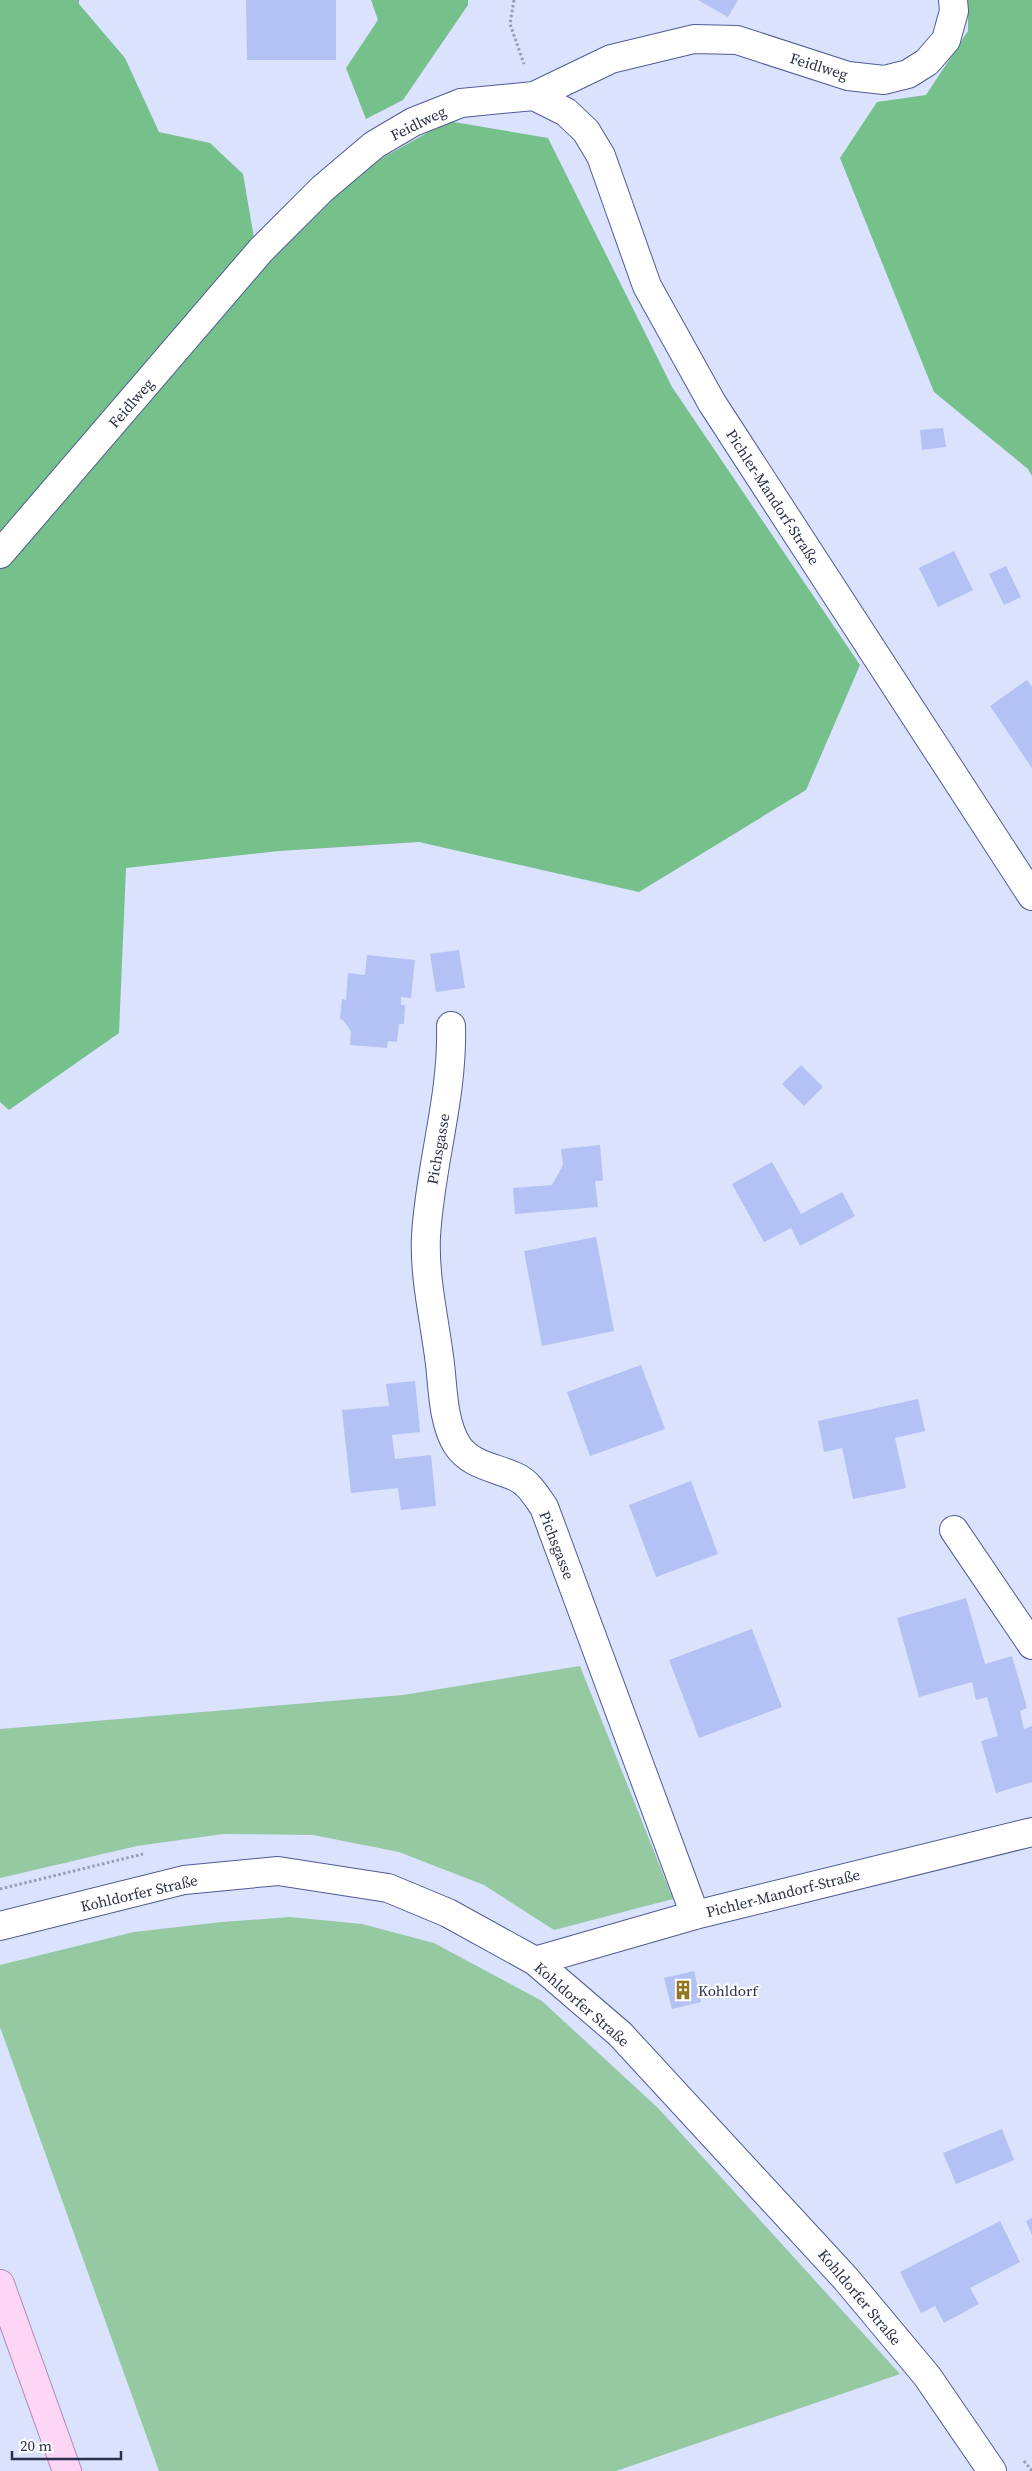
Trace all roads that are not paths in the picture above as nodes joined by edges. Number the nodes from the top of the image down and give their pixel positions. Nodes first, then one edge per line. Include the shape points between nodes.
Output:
1 (953, 0) edge
2 (534, 96) junction
3 (0, 554) edge
4 (1032, 896) edge
5 (451, 1026) dead end
6 (954, 1530) dead end
7 (1032, 1645) edge
8 (1032, 1832) edge
9 (695, 1915) junction
10 (0, 1926) edge
11 (535, 1961) junction
12 (0, 2284) edge
13 (67, 2471) edge
14 (992, 2471) edge

1 - 2 street, Feidlweg via 954,11 946,40 921,66 908,74 884,80 848,76 737,40 694,39 611,59
2 - 3 street, Feidlweg via 461,103 412,122 374,145 261,250
2 - 4 street, Pichler-Mandorf-Straße via 566,112 586,131 601,156 647,286 712,403
5 - 9 street, Pichsgasse via 450,1080 426,1238 428,1276 448,1422 458,1446 474,1462 516,1477 529,1486 544,1507
6 - 7 street
8 - 9 street, Pichler-Mandorf-Straße
9 - 11 street, Pichler-Mandorf-Straße
10 - 11 street, Kohldorfer Straße via 184,1880 278,1871 388,1888 448,1913
11 - 14 street, Kohldorfer Straße via 620,2034 846,2279 927,2376
12 - 13 main road

